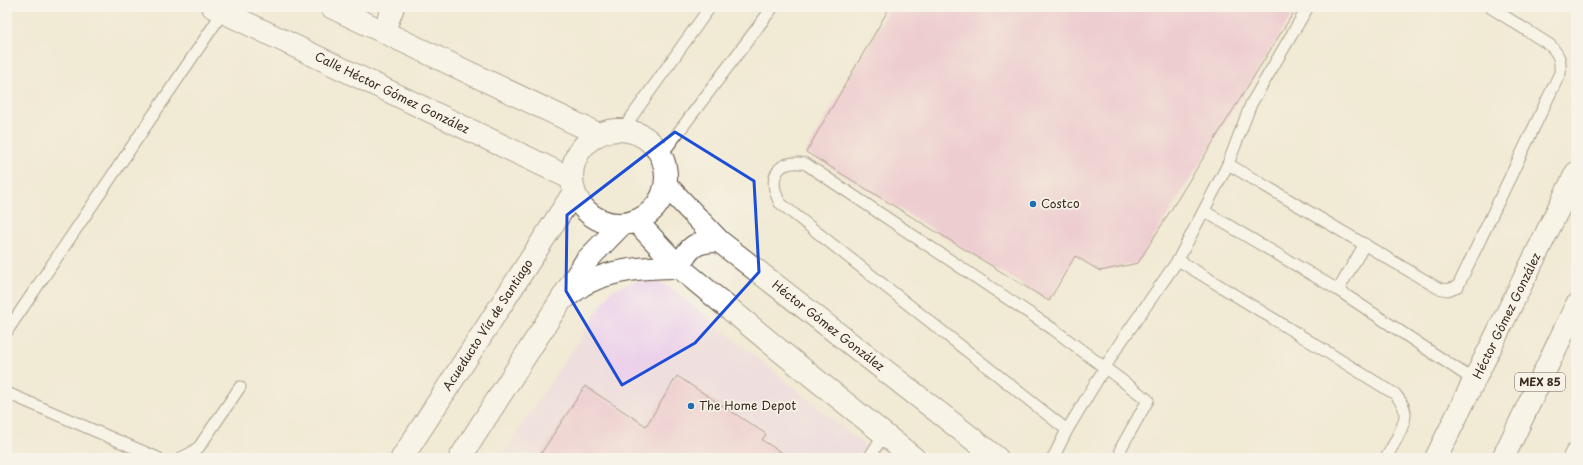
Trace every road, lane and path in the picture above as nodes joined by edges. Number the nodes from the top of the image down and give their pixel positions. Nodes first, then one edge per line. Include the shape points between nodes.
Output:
1 (331, 7) edge
2 (392, 7) edge
3 (710, 7) edge
4 (773, 7) edge
5 (1308, 7) edge
6 (1490, 7) edge
7 (218, 9) edge
8 (354, 12) edge
9 (384, 31) junction
10 (623, 129) junction
11 (598, 134) junction
12 (662, 154) junction
13 (1228, 164) junction
14 (1576, 173) edge
15 (573, 186) junction
16 (667, 186) junction
17 (1204, 211) junction
18 (629, 223) junction
19 (719, 241) junction
20 (1365, 244) junction
21 (1178, 260) junction
22 (679, 267) junction
23 (1338, 290) junction
24 (562, 299) junction
25 (1576, 306) edge
26 (7, 331) edge
27 (1104, 368) junction
28 (1475, 381) junction
29 (240, 387) dead end
30 (7, 393) edge
31 (1067, 430) junction
32 (884, 434) junction
33 (1576, 454) edge
34 (158, 458) edge
35 (181, 458) edge
36 (402, 458) edge
37 (460, 458) edge
38 (869, 458) edge
39 (914, 458) edge
40 (997, 458) edge
41 (1053, 458) edge
42 (1121, 458) edge
43 (1386, 458) edge
44 (1436, 458) edge
45 (1503, 458) edge
46 (1574, 458) edge

1 - 8 main road
2 - 9 main road
3 - 10 lane
4 - 12 lane
5 - 13 lane via 1251,104
6 - 20 lane via 1550,45 1561,62 1560,72 1463,279 1458,286 1448,290 1438,288
7 - 15 main road, Calle Héctor Gómez González
7 - 26 lane
8 - 9 main road
9 - 11 main road
10 - 11 main road
10 - 12 main road via 639,133 652,142
11 - 15 main road via 584,145 574,161
12 - 16 main road via 667,170
13 - 17 lane
13 - 20 lane
14 - 28 main road, Héctor Gómez González
15 - 18 main road via 581,205 592,216 606,223
15 - 36 main road, Acueducto Vía de Santiago
16 - 18 main road via 661,201 650,214
16 - 19 main road, Héctor Gómez González
17 - 21 lane
17 - 23 lane
18 - 22 main road
18 - 24 main road via 586,261
19 - 22 main road via 705,241 695,245 685,254
19 - 40 main road, Héctor Gómez González
20 - 23 lane
21 - 27 lane
21 - 43 lane via 1395,394 1406,414
22 - 24 main road via 646,267 605,276 584,284
22 - 32 main road
23 - 28 lane
24 - 37 main road
25 - 45 main road, MEX 85
27 - 31 lane
27 - 31 lane via 1054,329 806,164 796,162 776,172 773,182 780,203
27 - 42 lane via 1148,400 1121,448
28 - 44 main road, Héctor Gómez González
29 - 35 lane via 199,448
30 - 34 lane
31 - 41 lane
32 - 38 lane
32 - 39 main road
33 - 46 main road

